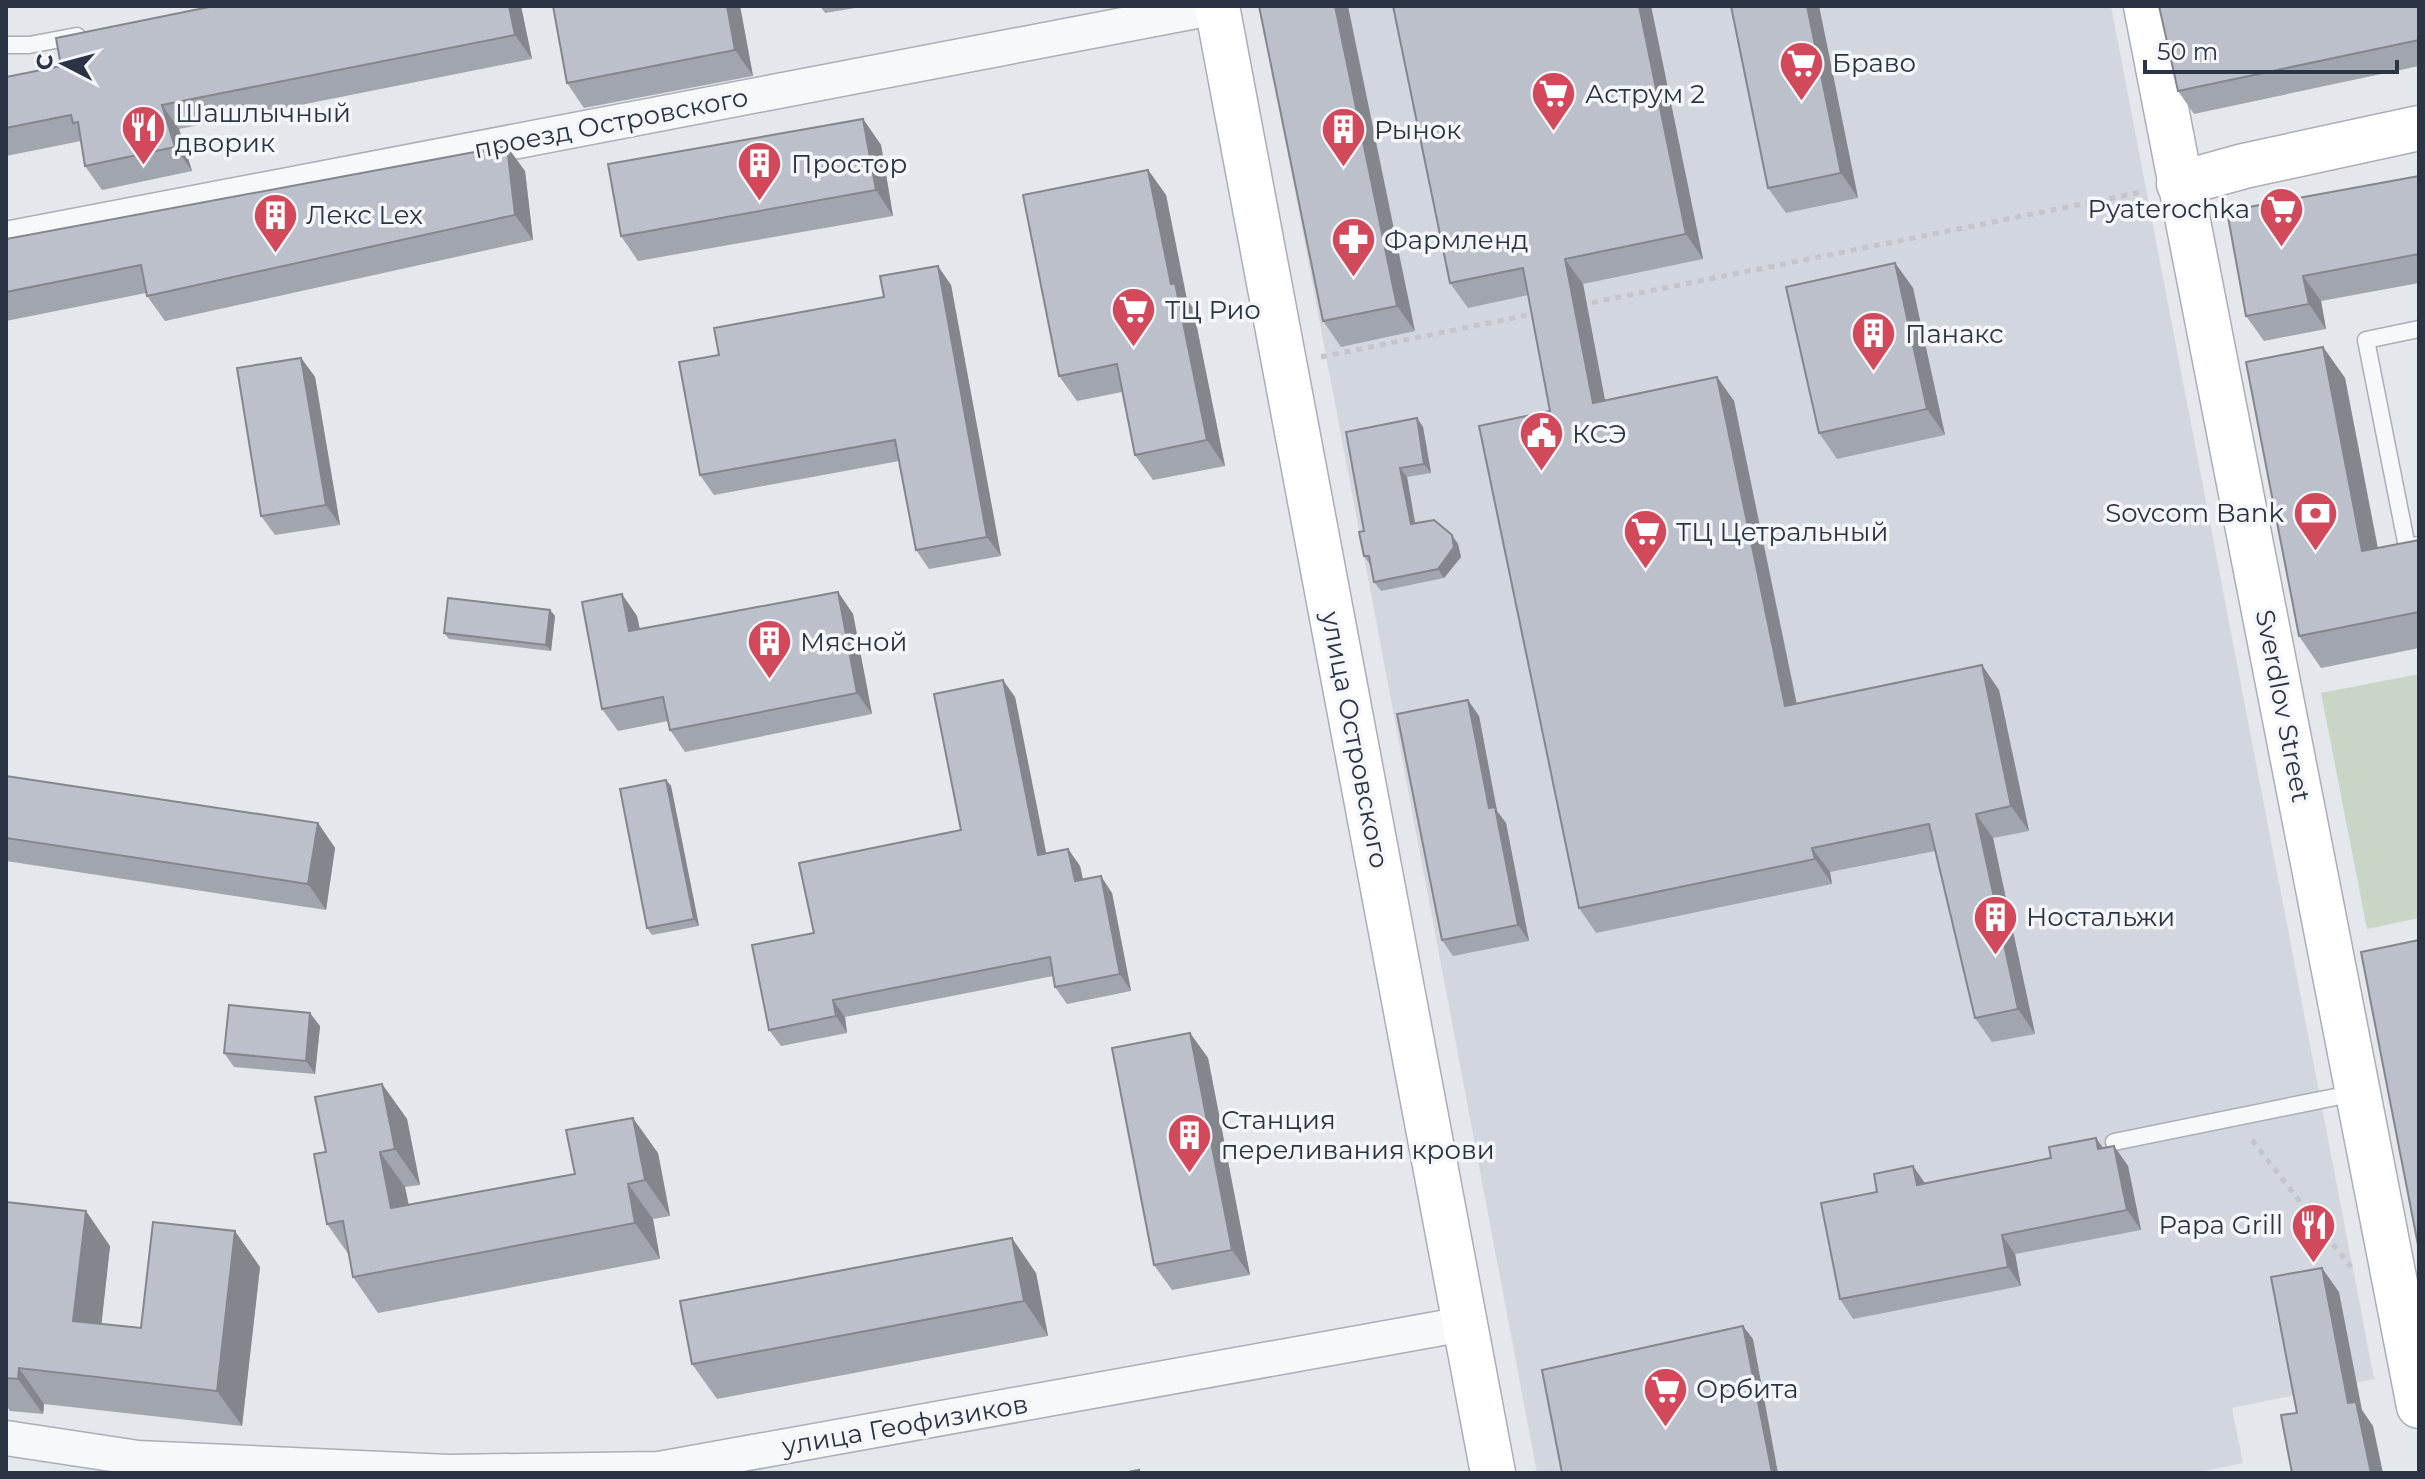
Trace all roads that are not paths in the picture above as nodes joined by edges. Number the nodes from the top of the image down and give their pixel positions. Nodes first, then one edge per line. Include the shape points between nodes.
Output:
1 (1217, 6) edge
2 (2146, 6) edge
3 (91, 33) edge
4 (6, 45) edge
5 (2419, 128) edge
6 (2179, 184) junction
7 (6, 239) edge
8 (2419, 329) edge
9 (2419, 545) edge
10 (2358, 1093) junction
11 (2114, 1142) dead end
12 (1464, 1324) junction
13 (2419, 1406) edge
14 (6, 1438) edge
15 (1493, 1473) edge

1 - 7 street, проезд Островского
1 - 12 street, улица Островского
2 - 6 street, Sverdlov Street
3 - 4 lane
5 - 6 street
6 - 10 street, Sverdlov Street
8 - 9 lane via 2366,340 2407,547
10 - 11 lane
10 - 13 street, Sverdlov Street
12 - 14 street, улица Геофизиков via 659,1469 448,1472 154,1459
12 - 15 street, улица Островского

